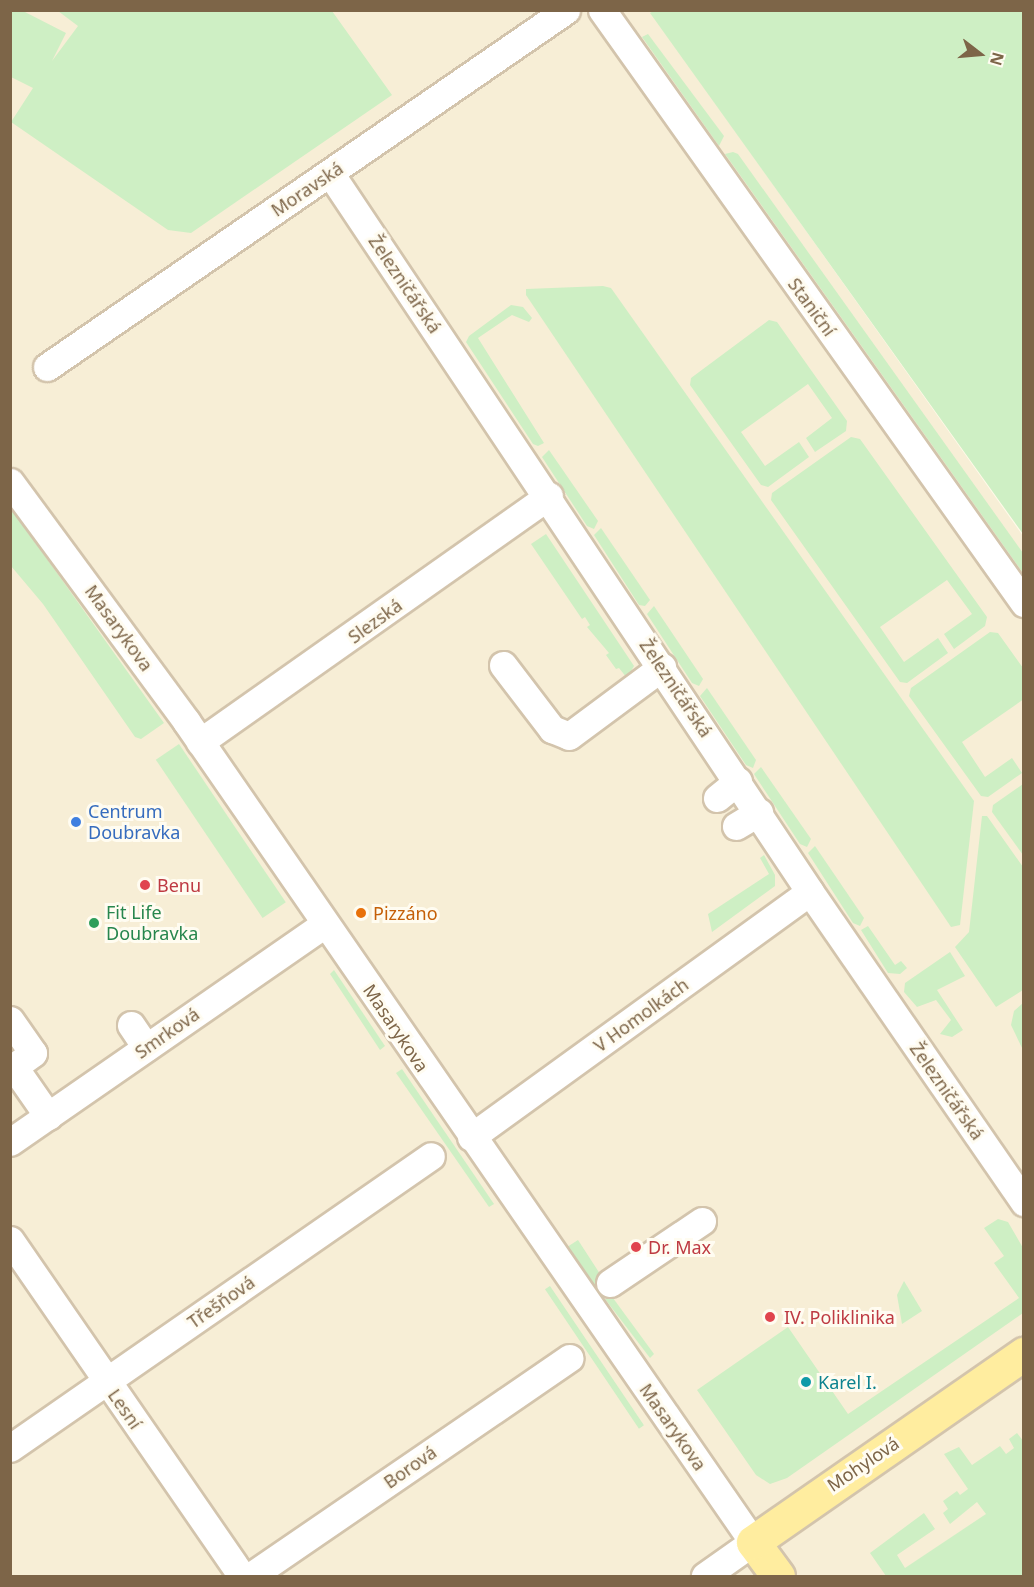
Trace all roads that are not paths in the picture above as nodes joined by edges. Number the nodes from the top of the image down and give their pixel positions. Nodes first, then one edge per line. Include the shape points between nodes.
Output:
1 (566, 10) edge
2 (602, 10) edge
3 (330, 173) junction
4 (47, 367) dead end
5 (10, 482) edge
6 (549, 496) junction
7 (1023, 603) edge
8 (503, 665) dead end
9 (662, 667) junction
10 (200, 742) junction
11 (759, 812) junction
12 (736, 826) dead end
13 (810, 892) junction
14 (325, 924) junction
15 (10, 1020) edge
16 (131, 1025) dead end
17 (146, 1047) junction
18 (48, 1116) junction
19 (471, 1137) junction
20 (10, 1142) edge
21 (431, 1156) dead end
22 (1023, 1202) edge
23 (702, 1221) dead end
24 (10, 1239) edge
25 (610, 1283) dead end
26 (1023, 1354) edge
27 (569, 1358) dead end
28 (106, 1382) junction
29 (10, 1448) edge
30 (753, 1542) junction
31 (242, 1576) edge
32 (251, 1576) edge
33 (705, 1576) edge
34 (778, 1576) edge

1 - 3 street, Moravská
2 - 7 street, Staniční
3 - 4 street, Moravská
3 - 6 street, Železničářská
5 - 10 street, Masarykova
6 - 9 street, Železničářská
6 - 10 street, Slezská via 296,665
8 - 9 street via 552,729 569,736
9 - 11 street, Železničářská via 728,789
10 - 14 street, Masarykova
11 - 12 street
11 - 13 street, Železničářská
13 - 19 street, V Homolkách
13 - 22 street, Železničářská
14 - 17 street, Smrková
14 - 19 street, Masarykova
15 - 18 street via 33,1053 14,1066
16 - 17 street
17 - 18 street, Smrková
18 - 20 street, Smrková
19 - 30 street, Masarykova
21 - 28 street, Třešňová
23 - 25 street
24 - 28 street, Lesní
26 - 30 main road, Mohylová
27 - 32 street, Borová
28 - 29 street, Třešňová
28 - 31 street, Lesní
30 - 33 street, Mohylová
30 - 34 main road, Masarykova

